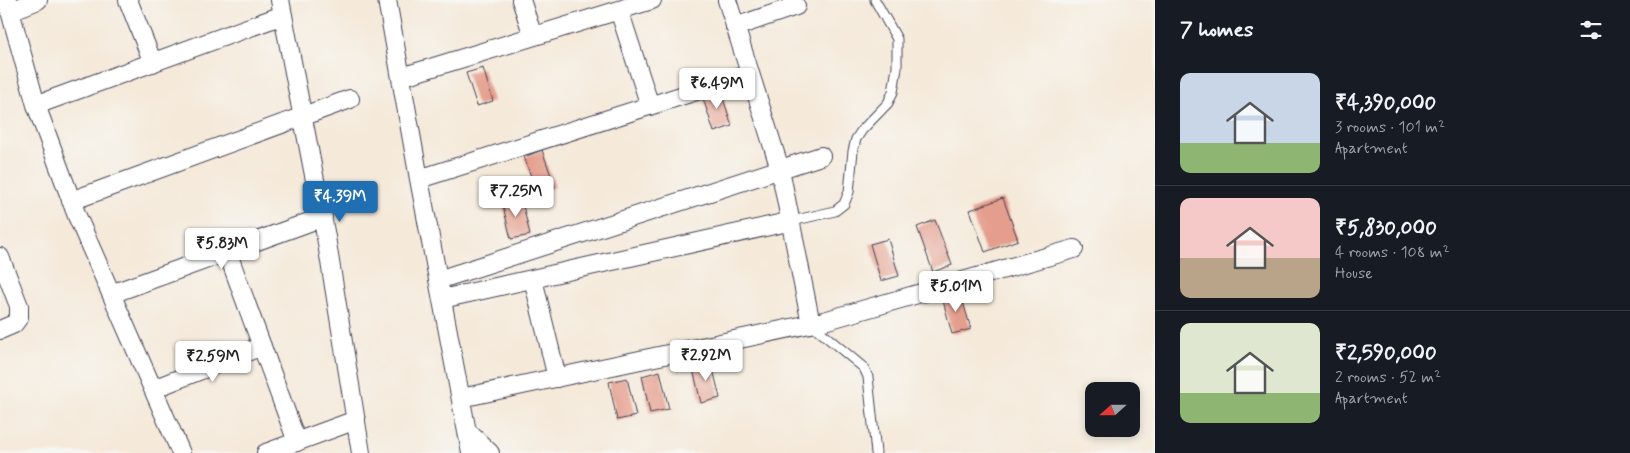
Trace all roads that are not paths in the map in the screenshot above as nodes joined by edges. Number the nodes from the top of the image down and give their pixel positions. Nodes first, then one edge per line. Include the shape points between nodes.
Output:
1 (38, 0) edge
2 (128, 0) edge
3 (388, 0) edge
4 (522, 0) edge
5 (652, 0) edge
6 (727, 0) edge
7 (875, 0) edge
8 (8, 5) edge
9 (796, 6) dead end
10 (282, 8) edge
11 (619, 10) junction
12 (735, 27) junction
13 (533, 36) junction
14 (153, 62) junction
15 (750, 74) junction
16 (401, 77) junction
17 (350, 99) dead end
18 (36, 105) junction
19 (650, 106) junction
20 (303, 117) junction
21 (821, 156) dead end
22 (780, 169) junction
23 (419, 179) junction
24 (72, 201) junction
25 (323, 217) junction
26 (792, 221) junction
27 (1074, 250) dead end
28 (227, 251) junction
29 (0, 257) edge
30 (533, 278) junction
31 (438, 280) junction
32 (111, 294) junction
33 (442, 299) junction
34 (811, 324) junction
35 (0, 330) edge
36 (262, 346) junction
37 (557, 378) junction
38 (153, 389) junction
39 (461, 398) junction
40 (356, 420) junction
41 (467, 431) junction
42 (297, 442) junction
43 (181, 453) edge
44 (266, 453) edge
45 (361, 453) edge
46 (471, 453) edge
47 (490, 453) edge
48 (876, 453) edge

1 - 8 street
2 - 14 street
3 - 16 street
4 - 13 street
5 - 11 street
6 - 12 street
7 - 26 lane via 897,39 893,92 888,103 856,140 849,192 844,204 835,211
8 - 18 street
9 - 12 street
10 - 14 street
10 - 20 street
11 - 13 street
11 - 19 street
12 - 15 street
13 - 16 street
14 - 18 street
15 - 19 street
15 - 22 street
16 - 23 street
17 - 20 street
18 - 24 street
19 - 23 street
20 - 24 street
20 - 25 street
21 - 22 street
22 - 26 street
22 - 31 street
23 - 31 street
24 - 32 street
25 - 28 street
25 - 40 street
26 - 30 street
26 - 34 street
27 - 34 street
28 - 32 street
28 - 36 street
29 - 35 street via 19,317 14,324
30 - 33 street
30 - 37 street
31 - 33 street
32 - 38 street
33 - 39 street
34 - 37 street
34 - 48 lane via 864,368 868,377
36 - 38 street
36 - 42 street
37 - 39 street
38 - 43 street
39 - 41 street
40 - 42 street
40 - 45 street
41 - 46 street
41 - 47 street
42 - 44 street

